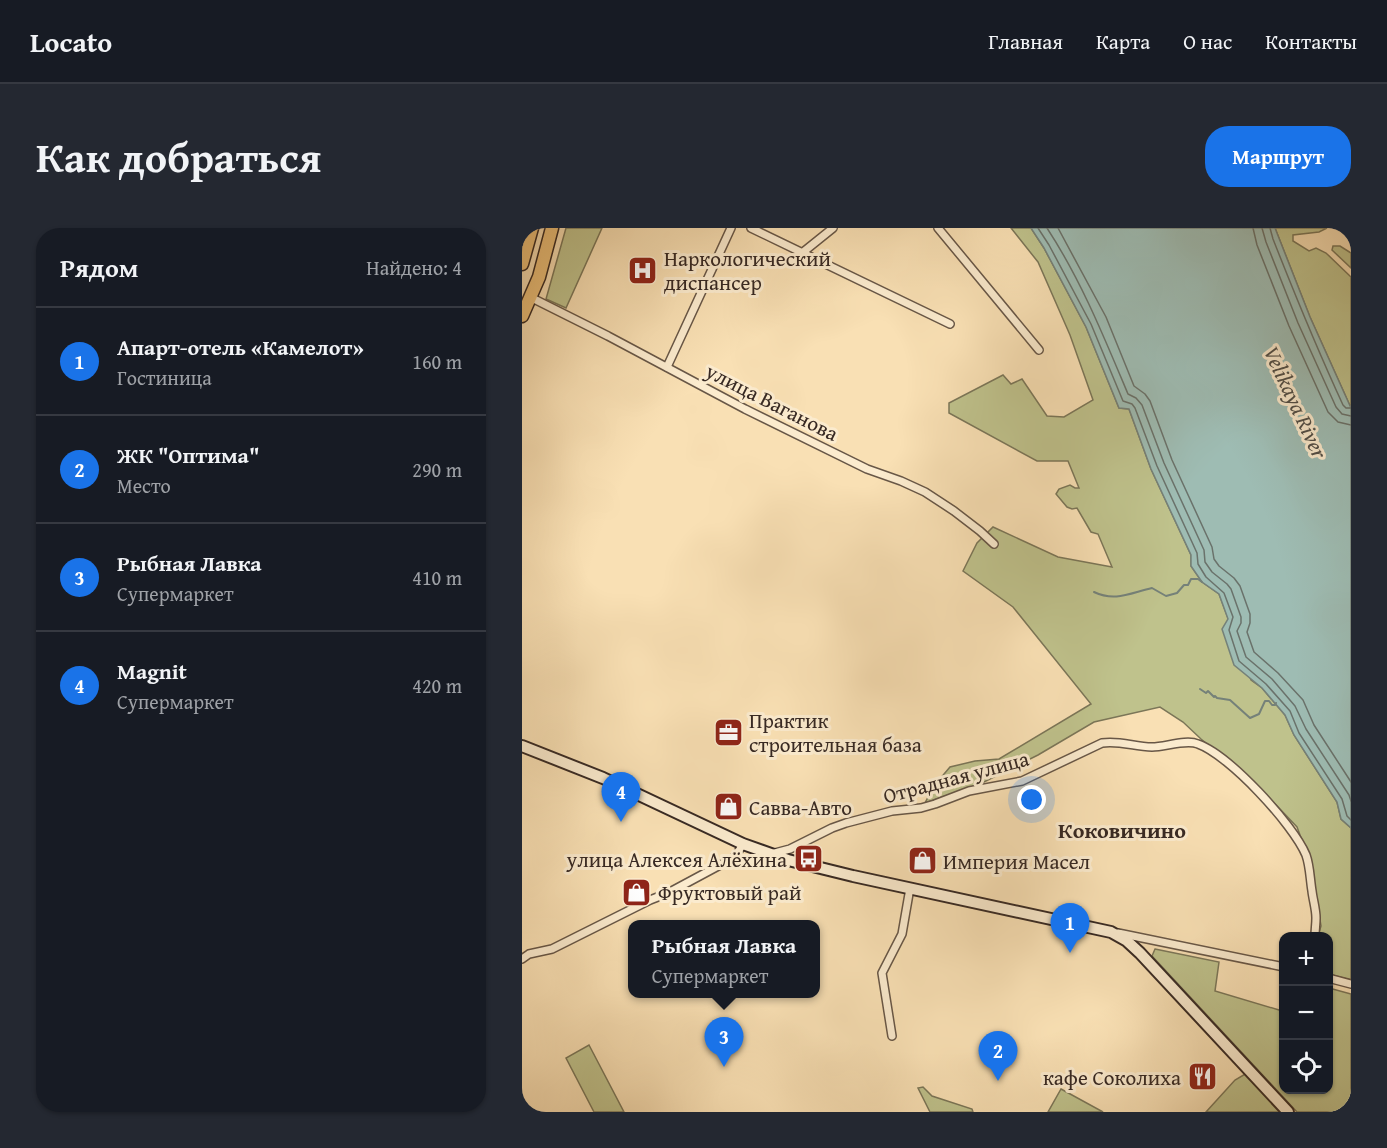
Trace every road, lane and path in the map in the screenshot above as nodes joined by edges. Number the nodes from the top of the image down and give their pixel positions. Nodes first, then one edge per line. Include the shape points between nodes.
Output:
1 (532, 228) edge
2 (552, 228) edge
3 (731, 228) edge
4 (751, 228) edge
5 (833, 228) edge
6 (938, 228) edge
7 (528, 243) junction
8 (546, 249) junction
9 (802, 253) junction
10 (522, 264) edge
11 (530, 297) junction
12 (522, 316) edge
13 (950, 324) dead end
14 (1039, 350) dead end
15 (667, 367) junction
16 (994, 544) dead end
17 (522, 746) edge
18 (743, 844) junction
19 (771, 854) junction
20 (910, 888) junction
21 (1111, 932) junction
22 (1315, 932) edge
23 (1150, 940) junction
24 (1140, 953) junction
25 (522, 959) edge
26 (1279, 966) edge
27 (1333, 979) edge
28 (1351, 984) edge
29 (892, 1036) dead end
30 (1288, 1112) edge

1 - 7 highway
2 - 8 highway
3 - 15 street
4 - 9 street
5 - 9 street
6 - 14 street
7 - 8 highway via 542,242
7 - 10 highway
8 - 11 highway
9 - 13 street
11 - 12 highway
11 - 15 street, улица Ваганова
15 - 16 street, улица Ваганова via 867,469 925,492
17 - 18 street via 603,778
18 - 19 street
18 - 25 street via 735,857 668,893 552,949
19 - 20 street
19 - 22 street, Отрадная улица via 846,823 1022,781 1102,743 1152,747 1196,743 1217,755 1251,785 1300,844 1310,871
20 - 21 street
20 - 29 street via 902,934 882,973
21 - 23 street
21 - 24 street
23 - 24 street
23 - 26 street
24 - 30 street
27 - 28 street

